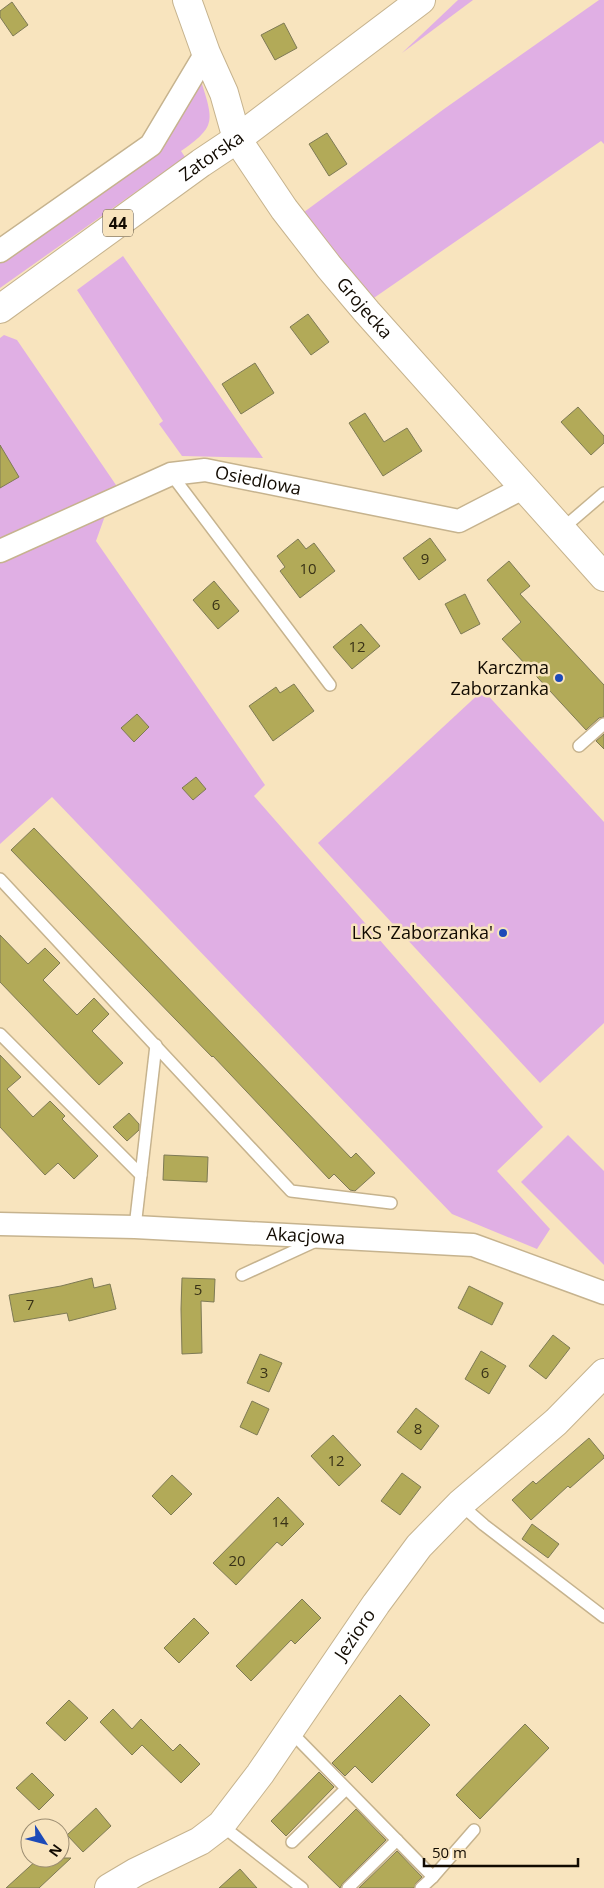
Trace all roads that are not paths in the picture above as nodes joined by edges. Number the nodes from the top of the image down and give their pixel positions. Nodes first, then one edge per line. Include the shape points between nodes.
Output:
1 (187, 0) edge
2 (421, 0) edge
3 (206, 53) junction
4 (237, 139) junction
5 (0, 251) edge
6 (0, 309) edge
7 (171, 474) junction
8 (523, 488) junction
9 (604, 493) edge
10 (562, 529) junction
11 (0, 551) edge
12 (604, 577) edge
13 (330, 685) dead end
14 (604, 724) edge
15 (579, 746) dead end
16 (0, 879) edge
17 (0, 1034) edge
18 (156, 1045) junction
19 (141, 1175) junction
20 (391, 1202) dead end
21 (0, 1224) edge
22 (135, 1227) junction
23 (328, 1236) junction
24 (242, 1275) dead end
25 (604, 1293) edge
26 (604, 1373) edge
27 (460, 1504) junction
28 (604, 1617) edge
29 (289, 1730) junction
30 (346, 1789) junction
31 (221, 1824) junction
32 (474, 1830) dead end
33 (397, 1840) junction
34 (292, 1842) dead end
35 (433, 1876) junction
36 (109, 1888) edge
37 (302, 1888) edge
38 (348, 1888) edge
39 (421, 1888) edge

1 - 3 street, Grojecka
2 - 4 street, Zatorska / 44
3 - 4 street, Grojecka via 224,93
3 - 5 street via 151,145
4 - 6 street, Zatorska / 44
4 - 8 street, Grojecka via 328,267
7 - 8 street, Osiedlowa via 205,470 459,521
7 - 11 street, Osiedlowa
7 - 13 lane
8 - 10 street, Grojecka
9 - 10 lane
10 - 12 street, Grojecka
14 - 15 lane
16 - 18 lane
17 - 19 lane
18 - 19 lane
18 - 20 lane via 291,1191
19 - 22 lane
21 - 22 street, Akacjowa
22 - 23 street, Akacjowa
23 - 24 lane
23 - 25 street, Akacjowa via 473,1245
26 - 27 street, Jezioro via 556,1422
27 - 28 lane
27 - 29 street, Jezioro via 419,1546
29 - 30 lane
29 - 31 street, Jezioro
30 - 33 lane
30 - 34 lane
31 - 36 street, Jezioro via 200,1840
31 - 37 lane
32 - 35 lane
33 - 35 lane
33 - 38 lane
35 - 39 lane

